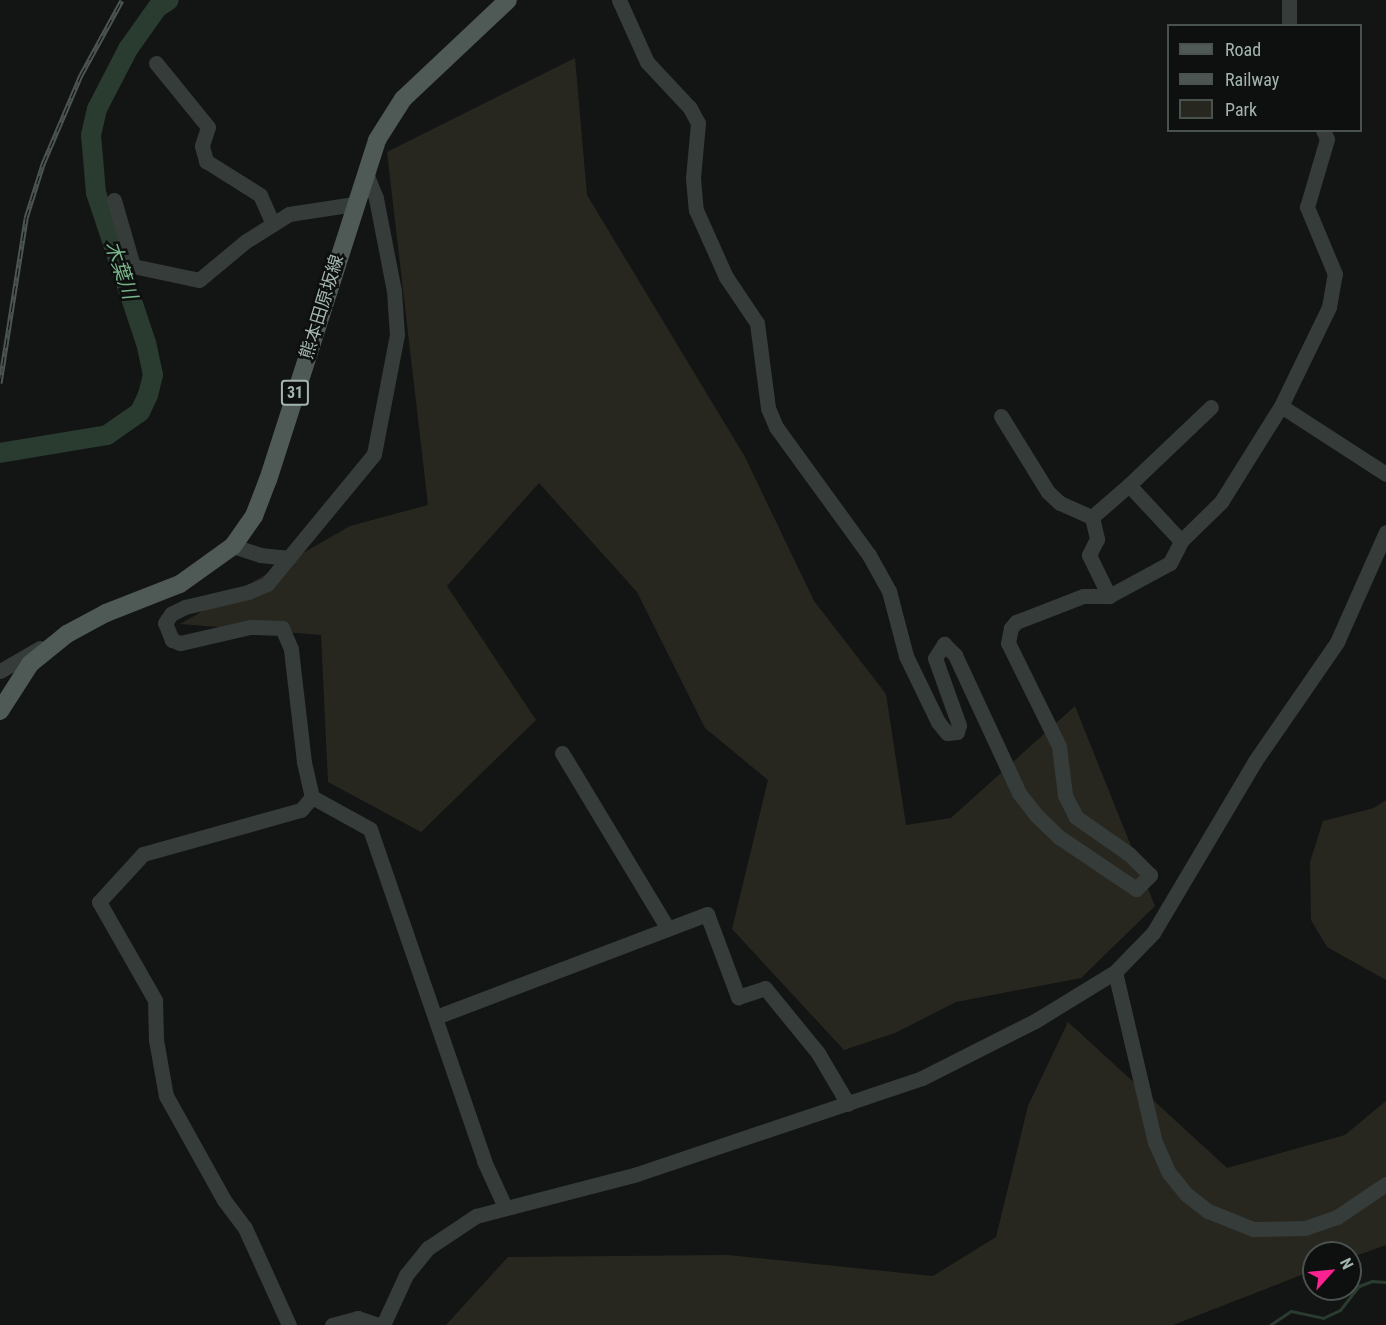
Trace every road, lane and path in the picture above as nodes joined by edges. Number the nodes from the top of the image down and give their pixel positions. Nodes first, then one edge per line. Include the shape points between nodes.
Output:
1 (508, 0) edge
2 (619, 0) edge
3 (1289, 0) edge
4 (1289, 24) edge
5 (156, 63) dead end
6 (1324, 132) edge
7 (365, 171) junction
8 (114, 200) dead end
9 (354, 204) junction
10 (273, 224) junction
11 (1211, 406) dead end
12 (1281, 406) junction
13 (1001, 416) dead end
14 (1386, 474) edge
15 (1129, 485) junction
16 (1092, 517) junction
17 (1386, 532) edge
18 (1181, 541) junction
19 (233, 546) junction
20 (289, 558) junction
21 (1109, 596) junction
22 (67, 633) junction
23 (0, 671) edge
24 (0, 711) edge
25 (562, 753) dead end
26 (312, 797) junction
27 (668, 929) junction
28 (1115, 972) junction
29 (436, 1017) junction
30 (848, 1104) junction
31 (1386, 1184) edge
32 (505, 1207) junction
33 (289, 1325) edge
34 (332, 1325) edge
35 (378, 1325) edge
36 (382, 1325) edge

1 - 7 main road, 熊本田原坂線 / 31 via 403,99 377,140
2 - 21 street via 647,62 690,108 698,123 693,178 696,210 726,277 756,323 759,360 772,417 889,591 914,676 938,722 947,733 957,732 959,725 935,658 944,644 960,665 1019,793 1059,837 1136,889 1150,875 1129,854 1076,817 1065,795 1059,746 1008,643 1016,622 1083,596
3 - 4 street
5 - 10 street via 208,127 202,146 206,161 260,195
6 - 12 street via 1327,139 1306,207 1335,274 1329,307
7 - 9 main road, 熊本田原坂線 / 31
7 - 20 street via 376,198 394,291 397,335 380,431 374,454 360,474
8 - 10 street via 133,266 199,280
9 - 10 street via 289,214
9 - 19 main road, 熊本田原坂線 / 31 via 268,480 254,516
11 - 15 street
12 - 14 street
12 - 18 street via 1221,502
13 - 16 street via 1048,492 1060,503
15 - 16 street
15 - 18 street
16 - 21 street via 1097,539 1089,555
17 - 28 street via 1337,642 1255,761 1153,933
18 - 21 street via 1170,563
19 - 20 street via 260,555
19 - 22 main road, 熊本田原坂線 / 31 via 180,584 106,612
20 - 26 street via 267,584 185,606 165,623 172,640 180,643 250,627 282,628 291,649 304,762
22 - 23 street
22 - 24 main road, 熊本田原坂線 / 31 via 30,664
25 - 27 street
26 - 29 street via 370,829
26 - 33 street via 302,810 143,854 99,902 155,1000 156,1040 166,1096 224,1200 245,1228
27 - 29 street
27 - 30 street via 707,914 738,997 765,988 818,1053
28 - 30 street via 1035,1021 963,1058 922,1078
28 - 31 street via 1155,1142 1175,1180 1208,1212 1253,1229 1305,1228 1337,1217
29 - 32 street via 484,1161
30 - 32 street via 626,1177
32 - 36 street via 468,1220 428,1248 405,1275
34 - 35 street via 358,1318

